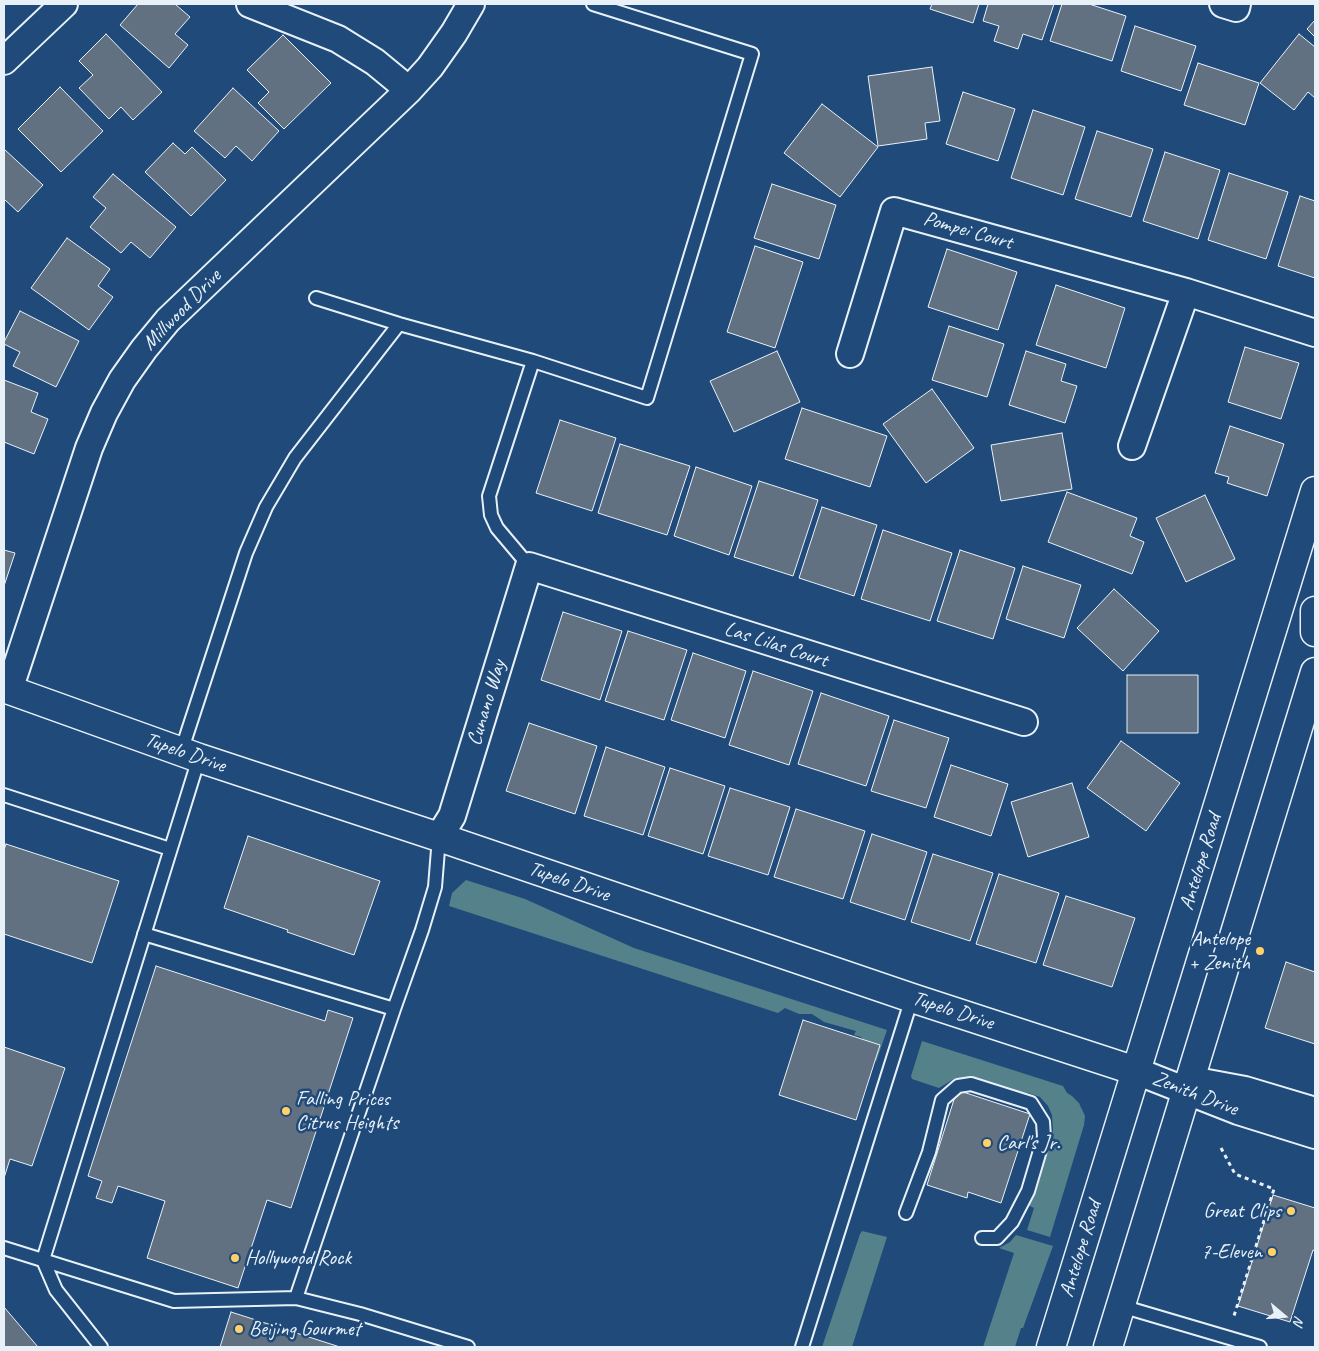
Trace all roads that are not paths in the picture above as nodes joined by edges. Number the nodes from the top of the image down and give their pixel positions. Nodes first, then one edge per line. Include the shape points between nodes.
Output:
1 (64, 4) edge
2 (250, 4) edge
3 (471, 4) edge
4 (593, 4) edge
5 (1223, 4) edge
6 (1237, 4) edge
7 (4, 61) edge
8 (409, 90) junction
9 (1186, 292) junction
10 (316, 298) dead end
11 (399, 324) junction
12 (1315, 333) edge
13 (850, 354) dead end
14 (533, 361) junction
15 (1132, 446) dead end
16 (1315, 491) edge
17 (529, 566) junction
18 (1315, 611) edge
19 (1315, 632) edge
20 (1315, 672) edge
21 (5, 695) edge
22 (1024, 722) dead end
23 (190, 755) junction
24 (4, 795) edge
25 (439, 838) junction
26 (170, 849) junction
27 (144, 934) junction
28 (912, 998) junction
29 (394, 1009) junction
30 (1136, 1071) junction
31 (1189, 1086) junction
32 (1315, 1111) edge
33 (1315, 1135) edge
34 (906, 1213) dead end
35 (982, 1238) dead end
36 (4, 1248) edge
37 (43, 1260) junction
38 (296, 1298) junction
39 (1121, 1306) junction
40 (101, 1347) edge
41 (468, 1347) edge
42 (802, 1347) edge
43 (1051, 1347) edge
44 (1108, 1347) edge
45 (1260, 1347) edge

1 - 7 street
2 - 8 street via 338,39 375,62
3 - 8 street, Millwood Drive via 430,67
4 - 14 lane via 752,54 647,398
5 - 6 street via 1236,8
8 - 21 street, Millwood Drive via 168,320 122,380 89,448
9 - 12 street, Pompei Court
9 - 13 street, Pompei Court via 894,211
9 - 15 street
10 - 11 lane
11 - 14 lane
11 - 23 lane via 295,458 266,506 246,553
14 - 17 lane via 489,496 491,515 497,528
16 - 30 main road, Antelope Road
17 - 22 street, Las Lilas Court
17 - 25 street, Cunano Way via 452,816
18 - 19 main road
20 - 31 main road
21 - 23 main road, Tupelo Drive
23 - 25 main road, Tupelo Drive
23 - 26 lane
24 - 26 lane
25 - 28 main road, Tupelo Drive
25 - 29 lane via 435,887
26 - 27 lane
27 - 29 lane
27 - 37 lane
28 - 30 main road, Tupelo Drive
28 - 42 lane
29 - 38 lane
30 - 31 street, Zenith Drive
30 - 43 main road, Antelope Road
31 - 32 street, Zenith Drive via 1245,1090
31 - 33 street, Zenith Drive via 1238,1111
31 - 39 main road
34 - 35 lane via 929,1152 942,1100 958,1086 971,1084 1031,1103 1043,1122 1044,1137 1028,1191 1012,1222 997,1238
36 - 37 lane
37 - 38 lane via 174,1301
37 - 40 lane via 56,1290
38 - 41 lane
39 - 44 main road
39 - 45 lane

